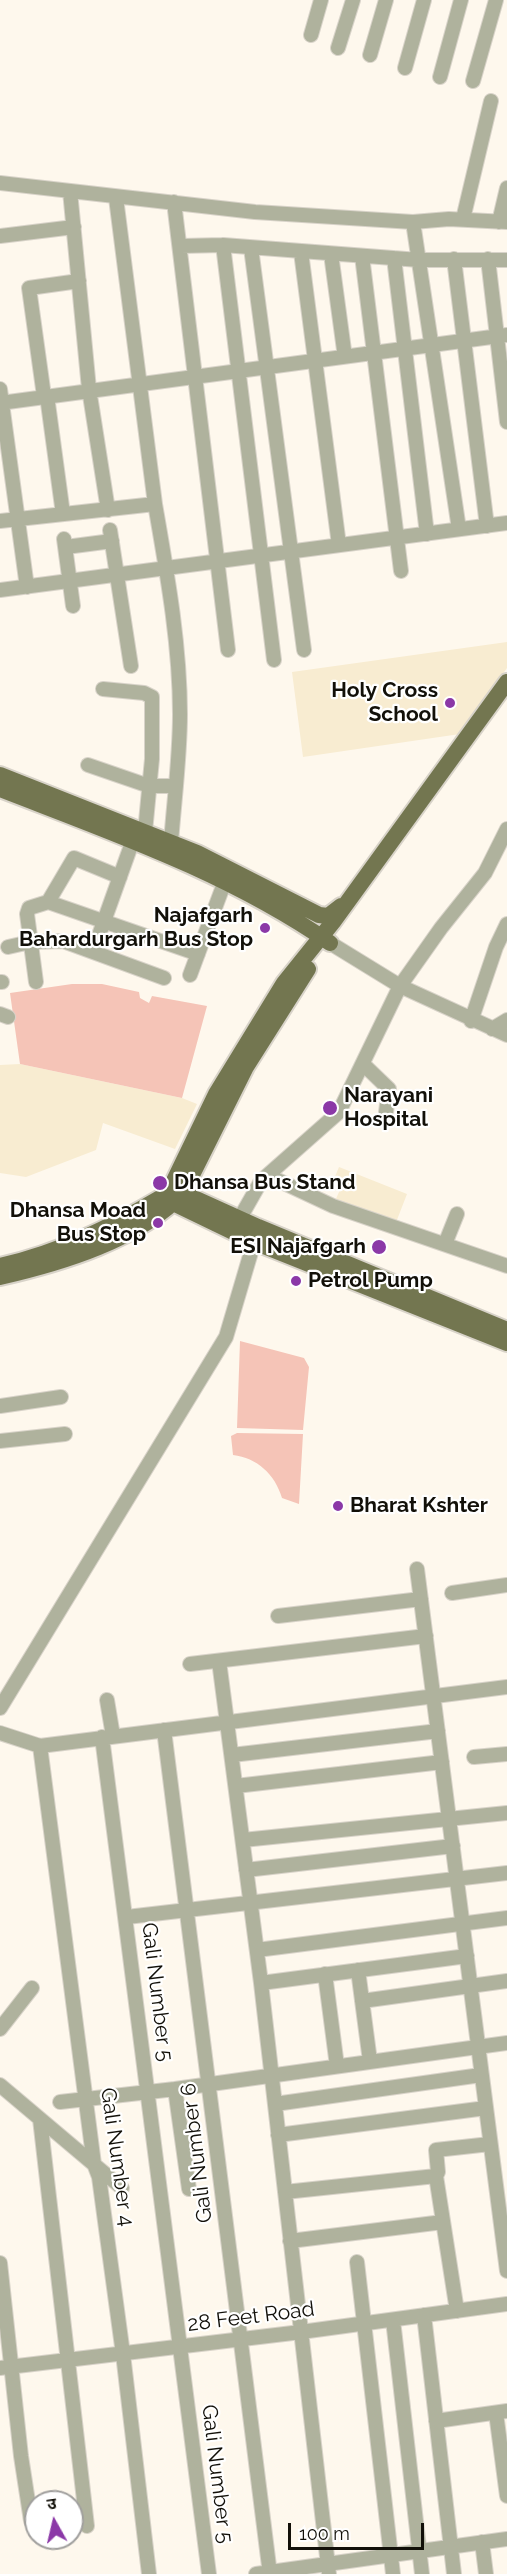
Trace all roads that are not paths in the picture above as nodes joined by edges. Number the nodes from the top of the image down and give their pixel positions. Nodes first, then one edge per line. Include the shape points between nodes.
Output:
1 (321, 0) edge
2 (353, 0) edge
3 (386, 0) edge
4 (424, 0) edge
5 (461, 0) edge
6 (496, 0) edge
7 (311, 35) dead end
8 (338, 48) dead end
9 (370, 55) dead end
10 (405, 68) dead end
11 (440, 77) dead end
12 (473, 81) dead end
13 (490, 101) dead end
14 (0, 183) edge
15 (507, 186) edge
16 (70, 191) junction
17 (116, 198) junction
18 (174, 202) junction
19 (464, 219) junction
20 (412, 222) junction
21 (503, 222) edge
22 (74, 227) junction
23 (0, 236) edge
24 (223, 245) junction
25 (181, 246) junction
26 (251, 248) junction
27 (301, 252) junction
28 (331, 254) junction
29 (362, 256) junction
30 (394, 258) junction
31 (454, 259) junction
32 (488, 259) junction
33 (419, 260) junction
34 (507, 260) edge
35 (79, 281) junction
36 (502, 336) edge
37 (465, 341) junction
38 (433, 346) junction
39 (406, 349) junction
40 (344, 350) dead end
41 (374, 353) junction
42 (315, 362) junction
43 (265, 366) junction
44 (237, 370) junction
45 (196, 375) junction
46 (138, 383) junction
47 (89, 389) junction
48 (46, 396) junction
49 (1, 398) edge
50 (507, 422) edge
51 (155, 504) junction
52 (108, 510) junction
53 (63, 514) junction
54 (18, 519) junction
55 (0, 521) edge
56 (507, 523) edge
57 (488, 525) junction
58 (459, 529) junction
59 (427, 534) junction
60 (397, 537) junction
61 (339, 545) junction
62 (292, 551) junction
63 (261, 555) junction
64 (218, 561) junction
65 (166, 568) junction
66 (401, 571) dead end
67 (117, 575) junction
68 (70, 581) junction
69 (27, 587) junction
70 (0, 590) edge
71 (73, 606) dead end
72 (228, 650) dead end
73 (304, 650) dead end
74 (274, 660) dead end
75 (131, 666) dead end
76 (507, 682) edge
77 (103, 689) dead end
78 (507, 701) edge
79 (88, 765) dead end
80 (0, 775) edge
81 (149, 786) junction
82 (175, 786) junction
83 (0, 789) edge
84 (507, 829) edge
85 (139, 836) junction
86 (171, 843) junction
87 (120, 877) junction
88 (225, 881) junction
89 (353, 894) junction
90 (48, 902) junction
91 (104, 920) junction
92 (507, 924) edge
93 (326, 940) junction
94 (30, 942) junction
95 (8, 947) dead end
96 (93, 952) junction
97 (198, 954) junction
98 (190, 975) dead end
99 (164, 978) dead end
100 (36, 982) dead end
101 (400, 986) junction
102 (507, 1020) edge
103 (471, 1021) junction
104 (492, 1029) junction
105 (507, 1035) edge
106 (363, 1064) junction
107 (386, 1112) dead end
108 (269, 1176) junction
109 (171, 1194) junction
110 (457, 1214) dead end
111 (240, 1218) junction
112 (256, 1234) junction
113 (445, 1244) junction
114 (0, 1266) edge
115 (507, 1266) edge
116 (0, 1277) edge
117 (507, 1330) edge
118 (507, 1343) edge
119 (61, 1397) dead end
120 (0, 1406) edge
121 (64, 1434) dead end
122 (0, 1441) edge
123 (417, 1569) dead end
124 (507, 1585) edge
125 (452, 1593) dead end
126 (421, 1599) junction
127 (278, 1616) dead end
128 (426, 1636) junction
129 (219, 1661) junction
130 (190, 1664) dead end
131 (507, 1687) edge
132 (434, 1696) junction
133 (107, 1700) dead end
134 (0, 1708) edge
135 (228, 1722) junction
136 (164, 1730) junction
137 (438, 1731) junction
138 (0, 1733) edge
139 (108, 1737) junction
140 (40, 1746) junction
141 (507, 1754) edge
142 (232, 1755) junction
143 (474, 1757) dead end
144 (442, 1762) junction
145 (236, 1786) junction
146 (507, 1813) edge
147 (448, 1817) junction
148 (243, 1840) junction
149 (453, 1846) junction
150 (246, 1870) junction
151 (507, 1873) edge
152 (458, 1878) junction
153 (251, 1904) junction
154 (188, 1910) junction
155 (127, 1917) junction
156 (507, 1918) edge
157 (464, 1924) junction
158 (257, 1950) junction
159 (467, 1956) junction
160 (358, 1970) junction
161 (326, 1974) junction
162 (507, 1981) edge
163 (261, 1983) junction
164 (470, 1986) junction
165 (32, 1988) dead end
166 (362, 2001) junction
167 (0, 2030) edge
168 (507, 2043) edge
169 (477, 2046) junction
170 (370, 2061) junction
171 (337, 2066) junction
172 (272, 2074) junction
173 (481, 2075) junction
174 (210, 2084) junction
175 (0, 2085) edge
176 (175, 2089) junction
177 (148, 2090) junction
178 (87, 2098) junction
179 (60, 2102) dead end
180 (275, 2104) junction
181 (486, 2108) junction
182 (40, 2119) junction
183 (278, 2135) junction
184 (490, 2144) junction
185 (101, 2172) junction
186 (436, 2176) junction
187 (122, 2188) dead end
188 (189, 2188) dead end
189 (285, 2192) junction
190 (443, 2222) junction
191 (290, 2241) junction
192 (0, 2262) edge
193 (357, 2262) dead end
194 (507, 2271) edge
195 (507, 2304) edge
196 (457, 2311) junction
197 (424, 2315) junction
198 (393, 2320) junction
199 (365, 2324) junction
200 (301, 2332) junction
201 (240, 2340) junction
202 (180, 2347) junction
203 (123, 2354) junction
204 (67, 2360) junction
205 (5, 2368) edge
206 (502, 2412) edge
207 (436, 2421) junction
208 (27, 2490) edge
209 (507, 2496) edge
210 (507, 2525) edge
211 (87, 2526) dead end
212 (507, 2539) edge
213 (482, 2542) junction
214 (451, 2546) junction
215 (419, 2551) junction
216 (391, 2555) junction
217 (328, 2570) edge
218 (265, 2573) edge
219 (149, 2574) edge
220 (209, 2574) edge
221 (393, 2574) edge
222 (422, 2574) edge
223 (454, 2574) edge
224 (486, 2574) edge

1 - 7 street
2 - 8 street
3 - 9 street
4 - 10 street
5 - 11 street
6 - 12 street
13 - 19 street
14 - 16 street
15 - 21 street
16 - 17 street
16 - 22 street
17 - 18 street
17 - 46 street
18 - 20 street via 255,212
18 - 25 street
19 - 20 street
19 - 21 street
20 - 33 street
22 - 23 street
22 - 35 street
24 - 25 street
24 - 26 street
24 - 44 street
25 - 45 street
26 - 27 street
26 - 43 street
27 - 28 street
27 - 42 street
28 - 29 street
28 - 40 street
29 - 30 street
29 - 41 street
30 - 33 street
30 - 39 street
31 - 32 street
31 - 33 street
31 - 37 street
32 - 34 street
32 - 36 street
33 - 38 street
35 - 47 street
35 - 48 street via 29,288
36 - 37 street
36 - 50 street
37 - 38 street
37 - 57 street
38 - 39 street
38 - 58 street
39 - 41 street
39 - 59 street
41 - 42 street
41 - 60 street
42 - 43 street
42 - 61 street
43 - 44 street
43 - 62 street
44 - 45 street
44 - 63 street
45 - 46 street
45 - 64 street
46 - 47 street
46 - 51 street
47 - 48 street
47 - 52 street
48 - 49 street
48 - 53 street
49 - 54 street
51 - 52 street
51 - 65 street
52 - 53 street
53 - 54 street
54 - 55 street
54 - 69 street
56 - 57 street
57 - 58 street
58 - 59 street
59 - 60 street
60 - 61 street
60 - 66 street
61 - 62 street
62 - 63 street
62 - 73 street
63 - 64 street
63 - 74 street
64 - 65 street
64 - 72 street
65 - 67 street
65 - 82 street via 179,687
67 - 68 street
67 - 68 street via 111,535 65,543
67 - 75 street
68 - 69 street
68 - 71 street
69 - 70 street
76 - 89 main road
77 - 81 street via 152,697
78 - 93 main road via 370,888
79 - 81 street
80 - 85 main road
81 - 82 street
81 - 85 street
82 - 86 street
83 - 85 main road
84 - 101 street via 485,873
85 - 86 main road
85 - 87 street
85 - 88 main road
86 - 89 main road via 319,915 328,916
87 - 90 street via 74,858
87 - 91 street
88 - 93 main road
88 - 97 street
89 - 93 main road via 333,922
90 - 91 street
90 - 94 street via 29,908
91 - 96 street
91 - 97 street
92 - 103 street
93 - 101 street
93 - 109 main road
94 - 95 street
94 - 96 street via 57,940
94 - 100 street
96 - 99 street
97 - 98 street
101 - 103 street
101 - 106 street
102 - 104 street
103 - 104 street
104 - 105 street
106 - 107 street via 389,1089
106 - 108 street via 339,1112
108 - 111 street via 257,1186
108 - 113 street via 333,1206
109 - 111 main road
109 - 112 main road
109 - 114 main road via 89,1237
109 - 116 main road via 98,1248 42,1268
110 - 113 street
111 - 112 main road
112 - 117 main road
112 - 118 main road
112 - 134 street via 226,1337
113 - 115 street
119 - 120 street
121 - 122 street
123 - 126 street
124 - 125 street
126 - 127 street
126 - 128 street
128 - 129 street
128 - 132 street
129 - 130 street
129 - 135 street
131 - 132 street
132 - 135 street
132 - 137 street
133 - 139 street, Gali Number 5
135 - 136 street
135 - 142 street
136 - 139 street
136 - 154 street, Gali Number 6
137 - 142 street
137 - 144 street
138 - 140 street
139 - 140 street
139 - 155 street, Gali Number 5
140 - 178 street, Gali Number 4
141 - 143 street
142 - 145 street
144 - 145 street
144 - 147 street
145 - 148 street
146 - 147 street
147 - 148 street
147 - 149 street
148 - 150 street
149 - 150 street
149 - 152 street
150 - 153 street
151 - 152 street
152 - 153 street
152 - 157 street
153 - 154 street
153 - 158 street
154 - 155 street
154 - 174 street, Gali Number 6
155 - 177 street, Gali Number 5
156 - 157 street
157 - 158 street
157 - 159 street
158 - 163 street
159 - 160 street
159 - 164 street
160 - 161 street
160 - 166 street
161 - 163 street
161 - 171 street
162 - 164 street
163 - 172 street
164 - 166 street
164 - 169 street
165 - 167 street
166 - 170 street
168 - 169 street
169 - 170 street
169 - 173 street
170 - 171 street
171 - 172 street
172 - 174 street
172 - 180 street
173 - 180 street
173 - 181 street
174 - 176 street
174 - 201 street, Gali Number 6
175 - 182 street
176 - 177 street
176 - 188 street
177 - 178 street
177 - 202 street, Gali Number 5
178 - 179 street
178 - 185 street, Gali Number 4
180 - 183 street
181 - 183 street
181 - 184 street
182 - 185 street
182 - 204 street
183 - 189 street
184 - 186 street via 436,2150
184 - 194 street
185 - 187 street
185 - 203 street, Gali Number 4
186 - 189 street
186 - 190 street
189 - 191 street
190 - 191 street
190 - 196 street
191 - 200 street
192 - 205 street
193 - 199 street
195 - 196 street, 28 Feet Road
196 - 197 street, 28 Feet Road
197 - 198 street, 28 Feet Road
197 - 207 street
198 - 199 street, 28 Feet Road
198 - 215 street
199 - 200 street, 28 Feet Road
199 - 216 street
200 - 201 street, 28 Feet Road
200 - 217 street
201 - 202 street, 28 Feet Road
201 - 218 street, Gali Number 6
202 - 203 street, 28 Feet Road
202 - 220 street, Gali Number 5
203 - 204 street, 28 Feet Road
203 - 219 street, Gali Number 4
204 - 205 street, 28 Feet Road
204 - 211 street
205 - 208 street
206 - 207 street
206 - 209 street
207 - 214 street
210 - 212 street
212 - 213 street
213 - 214 street
213 - 224 street
214 - 215 street
214 - 223 street
215 - 216 street
215 - 222 street
216 - 217 street
216 - 221 street
217 - 218 street

